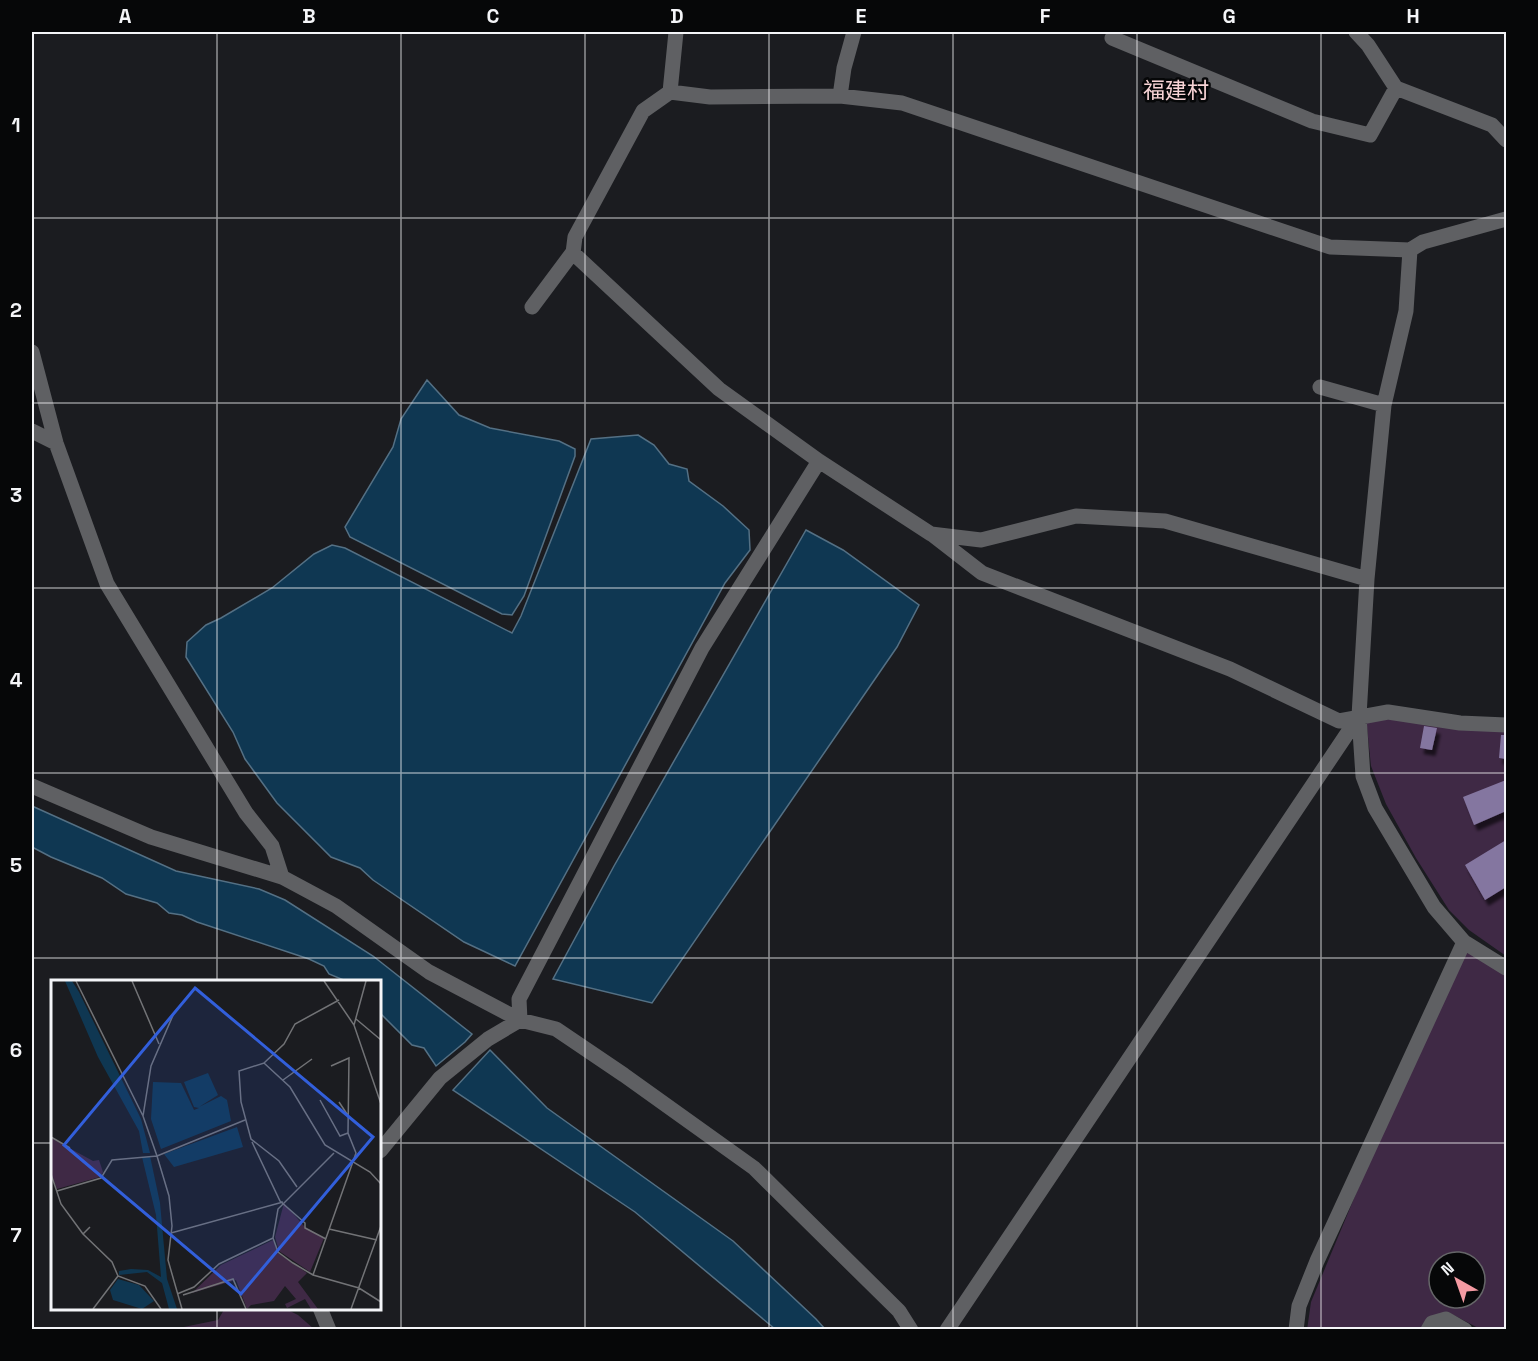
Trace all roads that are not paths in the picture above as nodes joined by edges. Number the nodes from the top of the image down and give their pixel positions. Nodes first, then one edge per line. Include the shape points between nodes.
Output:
1 (676, 32) edge
2 (854, 32) edge
3 (1356, 32) edge
4 (1112, 38) dead end
5 (1396, 88) junction
6 (670, 92) junction
7 (840, 96) junction
8 (1506, 141) edge
9 (1506, 219) edge
10 (1410, 250) junction
11 (573, 252) junction
12 (532, 308) dead end
13 (32, 352) edge
14 (1320, 387) dead end
15 (1384, 405) junction
16 (32, 430) edge
17 (56, 443) junction
18 (819, 461) junction
19 (931, 534) junction
20 (1367, 579) junction
21 (1359, 716) junction
22 (1506, 725) edge
23 (32, 786) edge
24 (282, 877) junction
25 (1464, 942) junction
26 (1506, 968) edge
27 (520, 1020) junction
28 (381, 1150) edge
29 (321, 1310) edge
30 (329, 1329) edge
31 (911, 1329) edge
32 (947, 1329) edge
33 (1296, 1329) edge
34 (1428, 1329) edge
35 (1465, 1329) edge

1 - 6 street
2 - 7 street
3 - 5 street
4 - 5 street via 1312,121 1370,135
5 - 8 street via 1492,125
6 - 7 street via 710,98
6 - 11 street via 643,111 575,237
7 - 10 street via 902,103 1330,246
9 - 10 street via 1423,242
10 - 15 street via 1406,311
11 - 12 street
11 - 18 street via 719,389
13 - 17 street
14 - 15 street
15 - 20 street
16 - 17 street
17 - 24 street via 107,584 246,813 272,846
18 - 19 street
18 - 27 street via 702,648 519,999
19 - 20 street via 981,540 1076,516 1165,521
19 - 21 street via 982,573 1230,669 1339,721
20 - 21 street
21 - 22 street via 1388,711 1460,723
21 - 25 street via 1363,776 1375,808 1434,907
21 - 32 street
23 - 24 street via 151,837
24 - 27 street via 336,906 429,972
25 - 26 street
25 - 33 street via 1317,1261 1299,1306
27 - 28 street via 488,1039 440,1078
27 - 31 street via 555,1029 754,1168 899,1311
29 - 30 street
34 - 35 street via 1431,1323 1446,1319

